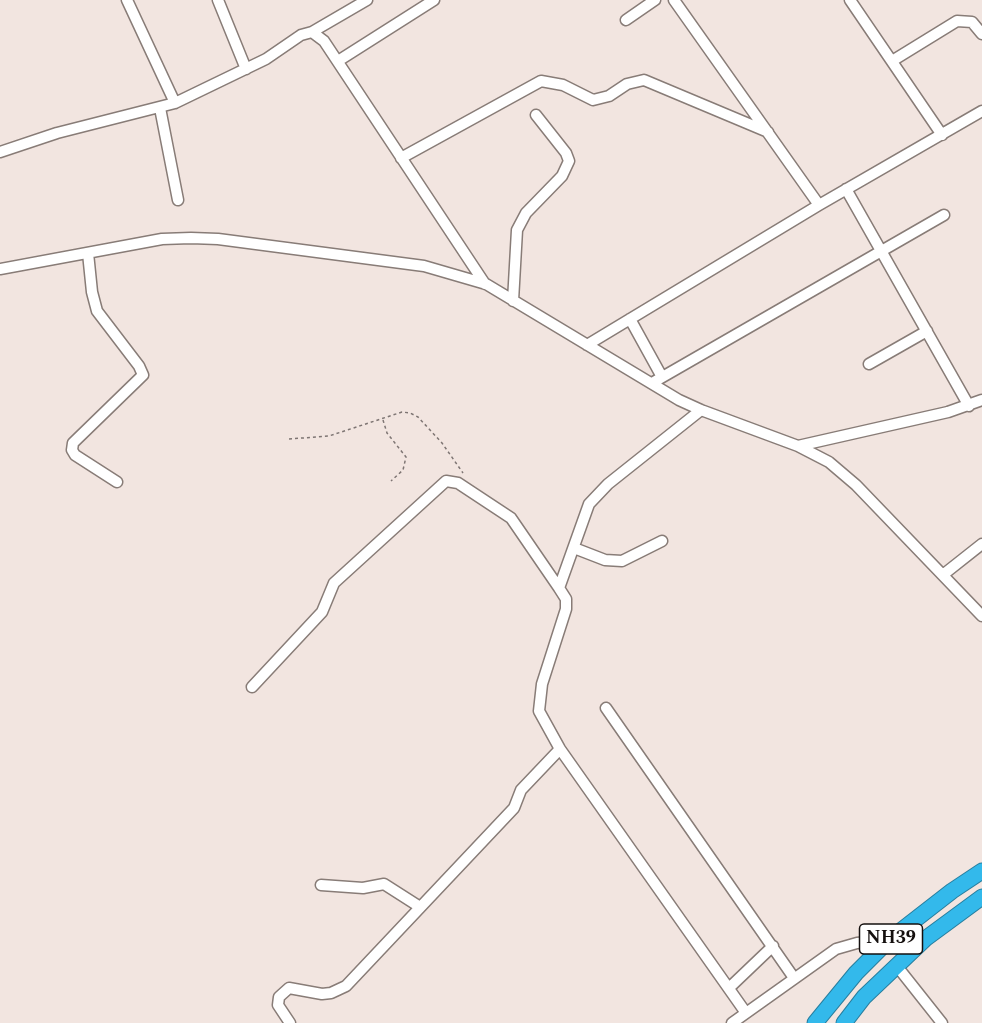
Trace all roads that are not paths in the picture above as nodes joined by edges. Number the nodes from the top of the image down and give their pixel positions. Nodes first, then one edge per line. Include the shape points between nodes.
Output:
1 (127, 0) edge
2 (218, 0) edge
3 (367, 0) edge
4 (434, 0) edge
5 (654, 0) edge
6 (675, 0) edge
7 (850, 0) edge
8 (626, 20) dead end
9 (312, 32) junction
10 (982, 34) edge
11 (338, 61) junction
12 (892, 61) junction
13 (246, 69) junction
14 (175, 103) junction
15 (160, 108) junction
16 (982, 111) edge
17 (536, 115) dead end
18 (768, 132) junction
19 (942, 135) junction
20 (0, 152) edge
21 (400, 158) junction
22 (846, 189) junction
23 (178, 200) dead end
24 (819, 205) junction
25 (944, 215) dead end
26 (882, 251) junction
27 (88, 253) junction
28 (0, 269) edge
29 (486, 284) junction
30 (513, 300) junction
31 (630, 319) junction
32 (927, 331) junction
33 (587, 345) junction
34 (869, 364) dead end
35 (657, 380) junction
36 (982, 400) edge
37 (969, 406) junction
38 (701, 410) junction
39 (798, 447) junction
40 (117, 482) dead end
41 (662, 541) dead end
42 (982, 544) edge
43 (574, 548) junction
44 (944, 574) junction
45 (559, 588) junction
46 (982, 616) edge
47 (252, 687) dead end
48 (606, 708) dead end
49 (560, 749) junction
50 (982, 871) edge
51 (321, 885) dead end
52 (982, 897) edge
53 (420, 907) junction
54 (889, 940) junction
55 (773, 946) junction
56 (896, 965) junction
57 (794, 978) junction
58 (729, 988) junction
59 (746, 1013) junction
60 (290, 1023) edge
61 (732, 1023) edge
62 (815, 1023) edge
63 (844, 1023) edge
64 (942, 1023) edge

1 - 14 street
2 - 13 street
3 - 9 street
4 - 11 street
5 - 8 street
6 - 18 street
7 - 12 street
9 - 11 street via 322,38
9 - 13 street
10 - 12 street via 972,22 957,21
11 - 21 street
12 - 19 street
13 - 14 street
14 - 15 street
15 - 20 street via 57,133
15 - 23 street
16 - 19 street
17 - 30 street via 569,161 562,176 526,213 517,230
18 - 21 street via 644,80 593,100 563,85 542,81
18 - 24 street
19 - 22 street
21 - 29 street
22 - 24 street
22 - 26 street
24 - 31 street
25 - 26 street
26 - 32 street
26 - 35 street
27 - 28 street
27 - 29 street via 162,239 218,239 424,266
27 - 40 street via 97,311 142,375 73,443 72,450
29 - 30 street
30 - 33 street
31 - 33 street
31 - 35 street
32 - 34 street
32 - 37 street
33 - 35 street
35 - 38 street
36 - 37 street
37 - 39 street
38 - 39 street
38 - 43 street via 596,495 583,516
39 - 44 street via 829,462 856,485
41 - 43 street via 622,561 605,560
42 - 44 street
43 - 45 street
44 - 46 street
45 - 47 street via 511,518 458,483 446,481 334,583 322,612
45 - 49 street via 567,604 542,684 539,711
48 - 55 street
49 - 53 street via 521,790 514,808
49 - 58 street
50 - 54 highway, NH39
51 - 53 street via 363,888 384,884
52 - 56 highway, NH39
53 - 60 street via 339,990 322,994 294,987 286,990 277,1001
54 - 57 street via 836,949
54 - 62 highway, NH39 via 855,973
55 - 57 street
55 - 58 street
56 - 63 highway, NH39
56 - 64 street
57 - 59 street
58 - 59 street
59 - 61 street

